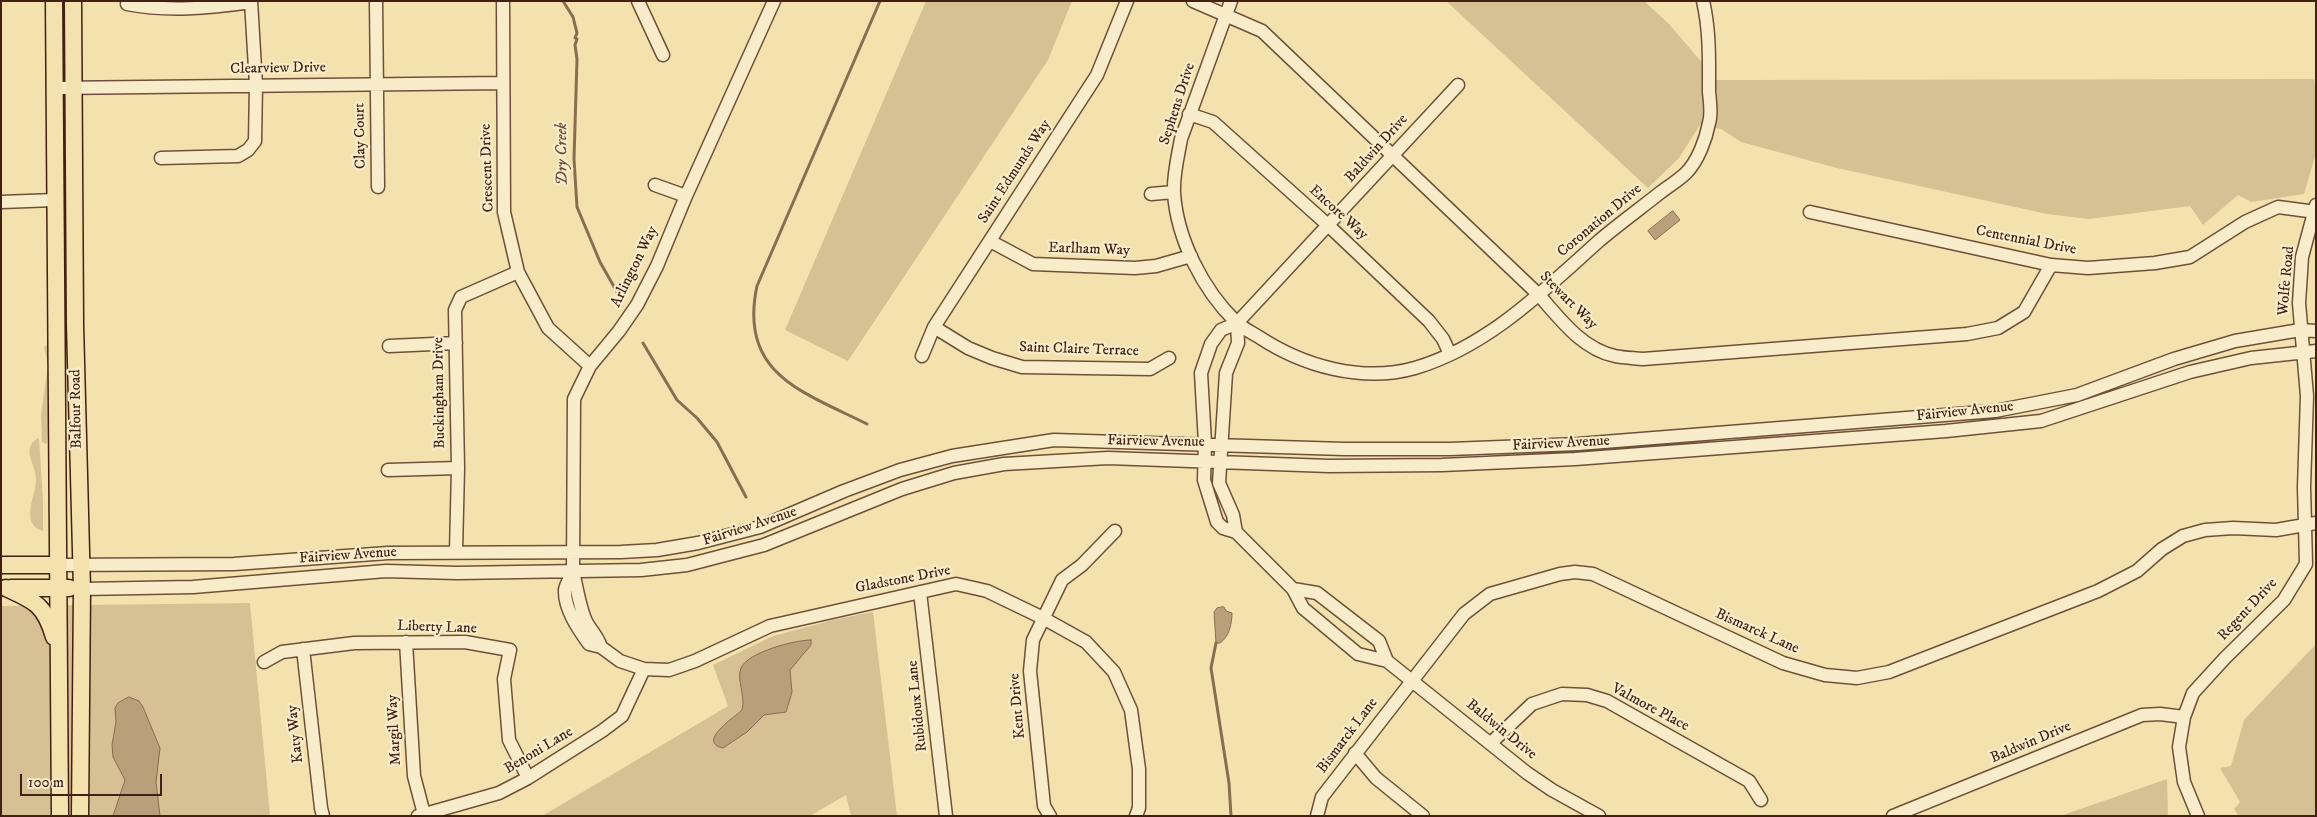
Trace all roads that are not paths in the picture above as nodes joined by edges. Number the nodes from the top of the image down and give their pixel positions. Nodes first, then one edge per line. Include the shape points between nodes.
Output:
1 (54, 1) edge
2 (73, 1) edge
3 (376, 1) edge
4 (503, 1) edge
5 (638, 1) edge
6 (774, 1) edge
7 (1127, 1) edge
8 (1193, 1) edge
9 (1231, 1) edge
10 (1703, 1) edge
11 (251, 2) edge
12 (127, 4) dead end
13 (1226, 14) junction
14 (663, 55) dead end
15 (502, 83) junction
16 (376, 84) junction
17 (256, 85) junction
18 (1458, 86) dead end
19 (55, 88) junction
20 (74, 89) junction
21 (1189, 114) junction
22 (1392, 155) junction
23 (161, 158) dead end
24 (655, 185) dead end
25 (378, 187) dead end
26 (1174, 192) junction
27 (1151, 194) dead end
28 (686, 196) junction
29 (56, 200) junction
30 (1, 202) edge
31 (2315, 209) edge
32 (1810, 212) dead end
33 (1329, 226) junction
34 (990, 242) junction
35 (1191, 256) junction
36 (2050, 265) junction
37 (518, 272) junction
38 (1539, 295) junction
39 (1237, 323) junction
40 (934, 328) junction
41 (2300, 330) junction
42 (2316, 331) edge
43 (456, 343) junction
44 (389, 346) dead end
45 (2309, 351) edge
46 (1450, 354) junction
47 (922, 356) dead end
48 (1169, 358) dead end
49 (590, 366) junction
50 (1205, 444) junction
51 (1222, 444) junction
52 (1204, 462) junction
53 (1221, 462) junction
54 (458, 468) junction
55 (388, 470) dead end
56 (2310, 524) edge
57 (1115, 531) dead end
58 (1236, 532) junction
59 (456, 552) junction
60 (573, 553) junction
61 (1, 565) edge
62 (59, 565) junction
63 (80, 565) junction
64 (573, 572) junction
65 (4, 588) edge
66 (59, 588) junction
67 (82, 588) junction
68 (1293, 589) junction
69 (920, 592) junction
70 (1043, 618) junction
71 (406, 642) junction
72 (303, 649) junction
73 (59, 660) junction
74 (1388, 661) junction
75 (264, 662) dead end
76 (644, 669) junction
77 (1412, 680) junction
78 (2184, 717) junction
79 (1492, 742) junction
80 (1355, 753) junction
81 (528, 778) junction
82 (1761, 800) dead end
83 (421, 815) edge
84 (60, 816) edge
85 (80, 816) edge
86 (323, 816) edge
87 (946, 816) edge
88 (1050, 816) edge
89 (1136, 816) edge
90 (1317, 816) edge
91 (1423, 816) edge
92 (1598, 816) edge
93 (1893, 816) edge
94 (2198, 816) edge

1 - 19 main road, Balfour Road
2 - 20 main road, Balfour Road
3 - 16 street, Clay Court
4 - 15 street, Crescent Drive
5 - 14 street
6 - 28 street, Arlington Way
7 - 34 street, Saint Edmunds Way via 1098,75
8 - 13 street, Stewart Way
9 - 13 street, Sephens Drive
10 - 38 street, Coronation Drive via 1708,22 1710,121 1688,172 1613,229
11 - 12 street via 209,8 151,8
11 - 17 street
13 - 21 street, Sephens Drive
13 - 22 street, Stewart Way via 1262,31
15 - 16 street, Clearview Drive
15 - 37 street, Crescent Drive via 504,212
16 - 17 street, Clearview Drive
16 - 25 street, Clay Court
17 - 20 street, Clearview Drive
17 - 23 street via 254,141 248,150 238,156
18 - 22 street, Baldwin Drive
19 - 20 street, Clearview Drive
19 - 29 main road, Balfour Road
20 - 63 main road, Balfour Road
21 - 26 street, Sephens Drive via 1181,138
21 - 33 street, Encore Way via 1213,122
22 - 33 street, Baldwin Drive
22 - 38 street, Stewart Way
24 - 28 street
26 - 27 street
26 - 35 street, Sephens Drive
28 - 49 street, Arlington Way via 637,306
29 - 30 street
29 - 62 main road, Balfour Road
31 - 36 street, Centennial Drive via 2278,207 2245,222 2190,257 2088,268
31 - 41 street, Wolfe Road via 2302,257
32 - 36 street, Centennial Drive
33 - 39 street, Baldwin Drive
33 - 46 street, Encore Way via 1429,321
34 - 35 street, Earlham Way via 1034,264 1135,268
34 - 40 street, Saint Edmunds Way
35 - 39 street, Sephens Drive via 1213,294
36 - 38 street, Stewart Way via 2024,312 1998,328 1967,334 1643,359 1614,356 1586,343
37 - 43 street, Buckingham Drive via 460,297 455,310
37 - 49 street, Crescent Drive via 548,328
38 - 46 street, Coronation Drive via 1490,334
39 - 46 street, Coronation Drive via 1306,361 1343,371 1380,374 1414,368
39 - 50 street, Baldwin Drive via 1221,330 1211,344 1201,373
39 - 51 street via 1238,343 1226,373
40 - 47 street, Saint Edmunds Way
40 - 48 street, Saint Claire Terrace via 968,348 1022,367 1150,368
41 - 42 street, Fairview Avenue
41 - 45 street, Wolfe Road
41 - 51 street, Fairview Avenue via 2235,341 2077,394 1995,411 1578,444 1450,449
43 - 44 street
43 - 54 street, Buckingham Drive
45 - 53 street, Fairview Avenue via 2251,358 2190,372 2041,421 1946,431 1575,459 1461,464 1329,466
45 - 56 street, Regent Drive
49 - 60 street, Arlington Way via 574,399
50 - 51 street, Fairview Avenue
50 - 52 street, Baldwin Drive
50 - 60 street, Fairview Avenue via 1054,440 952,456 900,470 760,527 698,544 657,550
51 - 53 street
52 - 53 street, Fairview Avenue
52 - 58 street, Baldwin Drive via 1204,480 1217,522 1223,528
52 - 64 street, Fairview Avenue via 1108,458 1004,464 954,473 902,489 764,545 687,565
53 - 58 street via 1219,483 1233,515
54 - 55 street
54 - 59 street, Buckingham Drive
56 - 77 street, Bismarck Lane via 2276,530 2205,530 2183,536 2137,570 2098,591 1889,672 1857,678 1825,675 1783,663 1593,574 1560,574 1490,594 1464,614
56 - 78 street, Regent Drive via 2306,564 2284,600 2193,693
57 - 70 street, Kent Drive via 1082,565 1062,580
58 - 68 street, Baldwin Drive
59 - 60 street, Fairview Avenue
59 - 63 street, Fairview Avenue via 388,553 234,564
60 - 64 street, Arlington Way
61 - 62 main road, Fairview Avenue
62 - 63 street, Fairview Avenue
62 - 66 main road, Balfour Road
63 - 67 main road, Balfour Road
64 - 67 street, Fairview Avenue via 386,571 193,587
64 - 76 street, Gladstone Drive via 565,589 567,604 582,625 597,634 601,647 620,661
65 - 66 main road, Fairview Avenue
65 - 73 main road via 31,599 45,612
66 - 67 main road, Fairview Avenue
66 - 73 main road, Balfour Road
67 - 85 main road, Balfour Road
68 - 74 street, Baldwin Drive via 1303,608 1358,654
68 - 74 street, Baldwin Drive via 1317,593 1379,641
69 - 70 street, Gladstone Drive via 956,584 987,591
69 - 76 street, Gladstone Drive via 770,626 669,670
69 - 87 street, Rubidoux Lane
70 - 88 street, Kent Drive via 1034,640 1030,671 1044,806
70 - 89 street, Gladstone Drive via 1086,642 1114,672 1131,710 1139,769
71 - 72 street, Liberty Lane via 354,643
71 - 81 street, Liberty Lane via 465,642 510,650 504,679 509,740
71 - 83 street, Margil Way via 414,776
72 - 75 street, Liberty Lane via 282,652
72 - 86 street, Katy Way
73 - 84 main road, Balfour Road
74 - 77 street, Baldwin Drive
76 - 81 street, Benoni Lane via 622,716
77 - 79 street, Baldwin Drive
77 - 80 street, Bismarck Lane
78 - 93 street, Baldwin Drive via 2142,715
78 - 94 street, Regent Drive via 2179,747 2184,782
79 - 82 street, Valmore Place via 1532,704 1562,694 1587,695 1607,700 1749,781
79 - 92 street, Baldwin Drive via 1527,773
80 - 90 street, Bismarck Lane via 1322,797
80 - 91 street via 1376,778
81 - 83 street, Benoni Lane via 499,793

